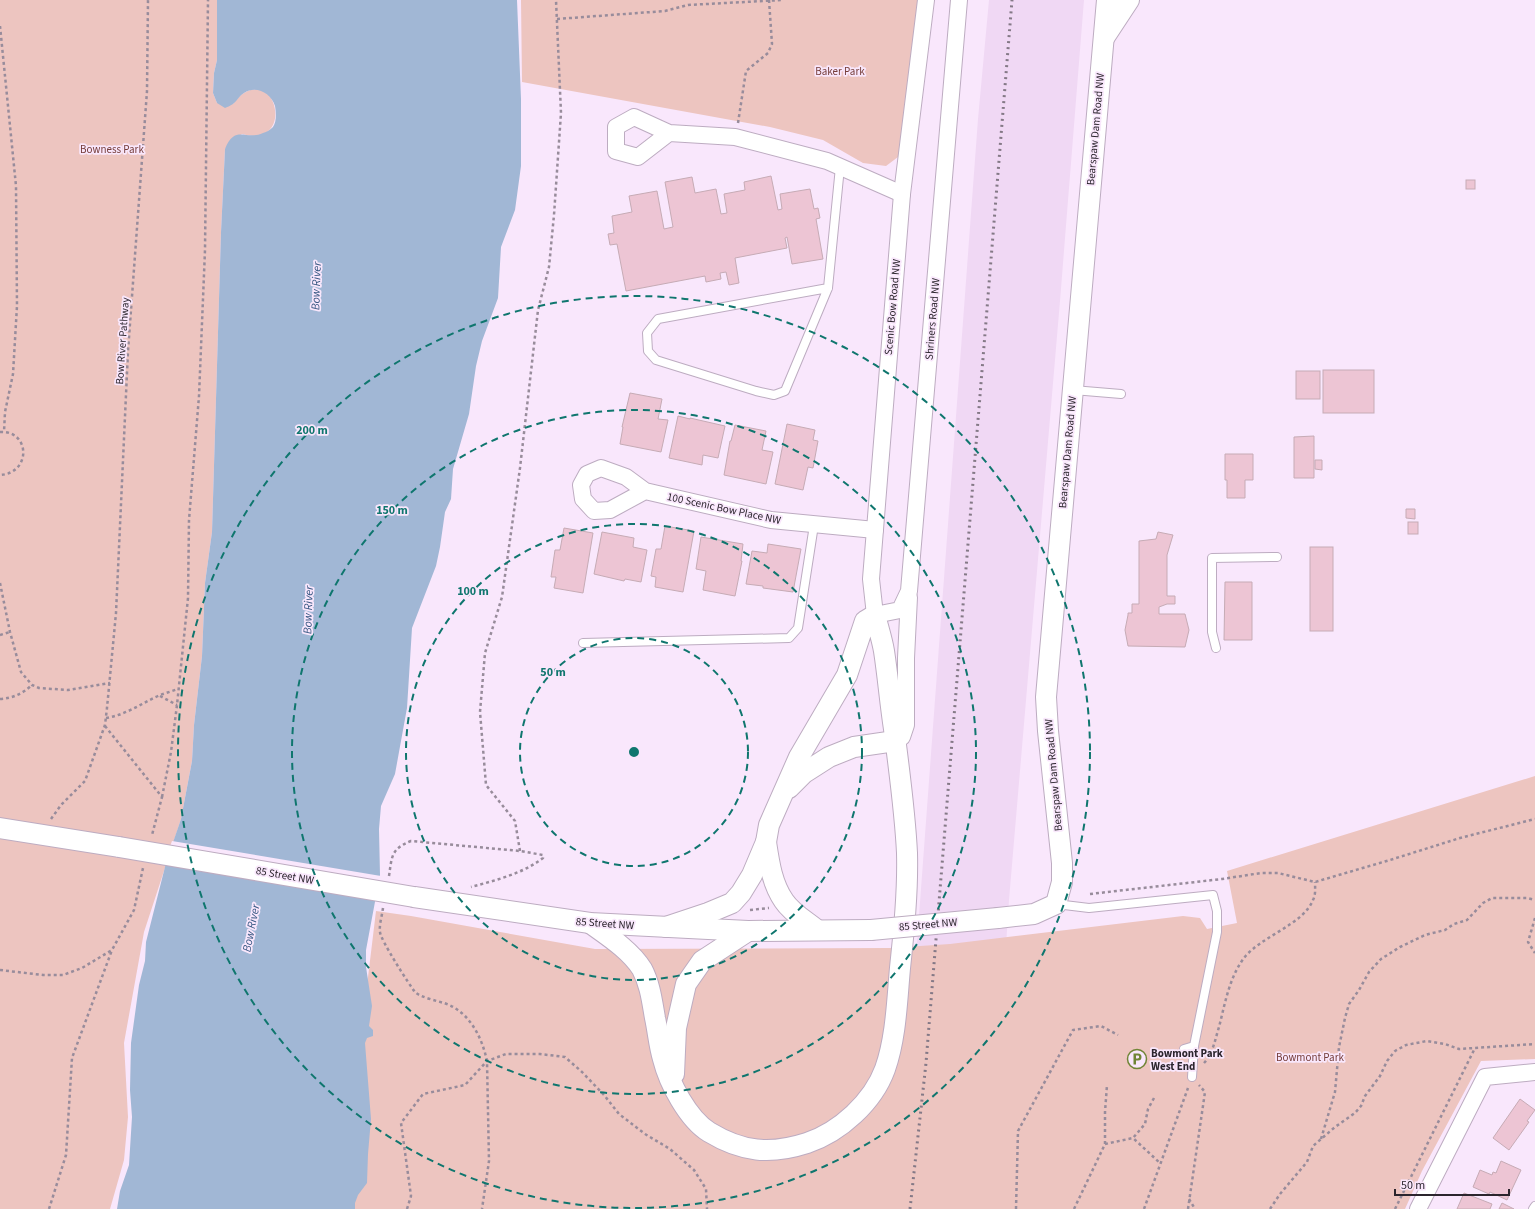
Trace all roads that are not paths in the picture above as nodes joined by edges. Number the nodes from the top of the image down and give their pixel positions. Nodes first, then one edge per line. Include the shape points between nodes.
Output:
1 (926, 0) edge
2 (960, 0) edge
3 (1107, 0) edge
4 (1130, 0) edge
5 (1103, 39) junction
6 (669, 133) dead end
7 (840, 167) junction
8 (902, 194) junction
9 (828, 288) junction
10 (1073, 390) junction
11 (1121, 394) dead end
12 (645, 491) dead end
13 (814, 525) junction
14 (875, 530) junction
15 (1277, 557) dead end
16 (909, 591) junction
17 (875, 615) junction
18 (583, 643) dead end
19 (1216, 648) dead end
20 (895, 741) junction
21 (783, 794) junction
22 (0, 828) edge
23 (766, 842) junction
24 (1056, 904) junction
25 (590, 923) junction
26 (666, 927) junction
27 (748, 930) junction
28 (817, 930) junction
29 (1194, 1046) junction
30 (1184, 1049) dead end
31 (1535, 1072) edge
32 (1192, 1077) road end
33 (674, 1086) junction
34 (1535, 1206) edge
35 (1418, 1209) edge
36 (1533, 1209) edge

1 - 8 street, Scenic Bow Road NW
2 - 16 street, Shriners Road NW
3 - 5 street, Bearspaw Dam Road NW
4 - 5 street
5 - 10 street, Bearspaw Dam Road NW
6 - 7 street via 735,137 827,161
7 - 8 street
7 - 9 lane
8 - 14 street, Scenic Bow Road NW
9 - 9 lane via 785,391 774,395 656,360 648,350 647,333 658,319
10 - 11 lane
10 - 24 street, Bearspaw Dam Road NW via 1046,697 1062,863 1062,882
12 - 13 street, 100 Scenic Bow Place NW via 771,520
13 - 14 street, 100 Scenic Bow Place NW
13 - 18 lane via 798,628 789,638
14 - 17 street, Scenic Bow Road NW via 871,578
15 - 19 lane via 1212,558 1212,632
16 - 17 street, Shriners Road NW via 900,610
16 - 20 street via 906,725 902,737
17 - 20 street via 883,648
17 - 21 street via 865,621 847,675 799,757
20 - 21 street via 854,747 829,758 804,773
20 - 33 street via 902,786 907,853 906,900 892,1038 884,1069 875,1089 848,1120 832,1132 796,1146 755,1150 738,1146 708,1131 691,1115
21 - 23 street via 769,826
22 - 25 street, 85 Street NW, bridge via 414,897
23 - 26 street via 752,875 741,894 732,903
23 - 28 street via 769,866 778,891 785,902
24 - 28 street, 85 Street NW, bridge via 1034,914 998,918 871,930
24 - 29 lane via 1089,908 1213,895 1217,911 1217,932
25 - 26 street, 85 Street NW
25 - 33 street via 622,947 641,968 649,986 663,1061
26 - 27 street, 85 Street NW
27 - 28 street, 85 Street NW
27 - 33 street via 702,961 686,984 676,1028
29 - 30 lane
29 - 32 lane
31 - 35 street via 1485,1077
34 - 36 lane

